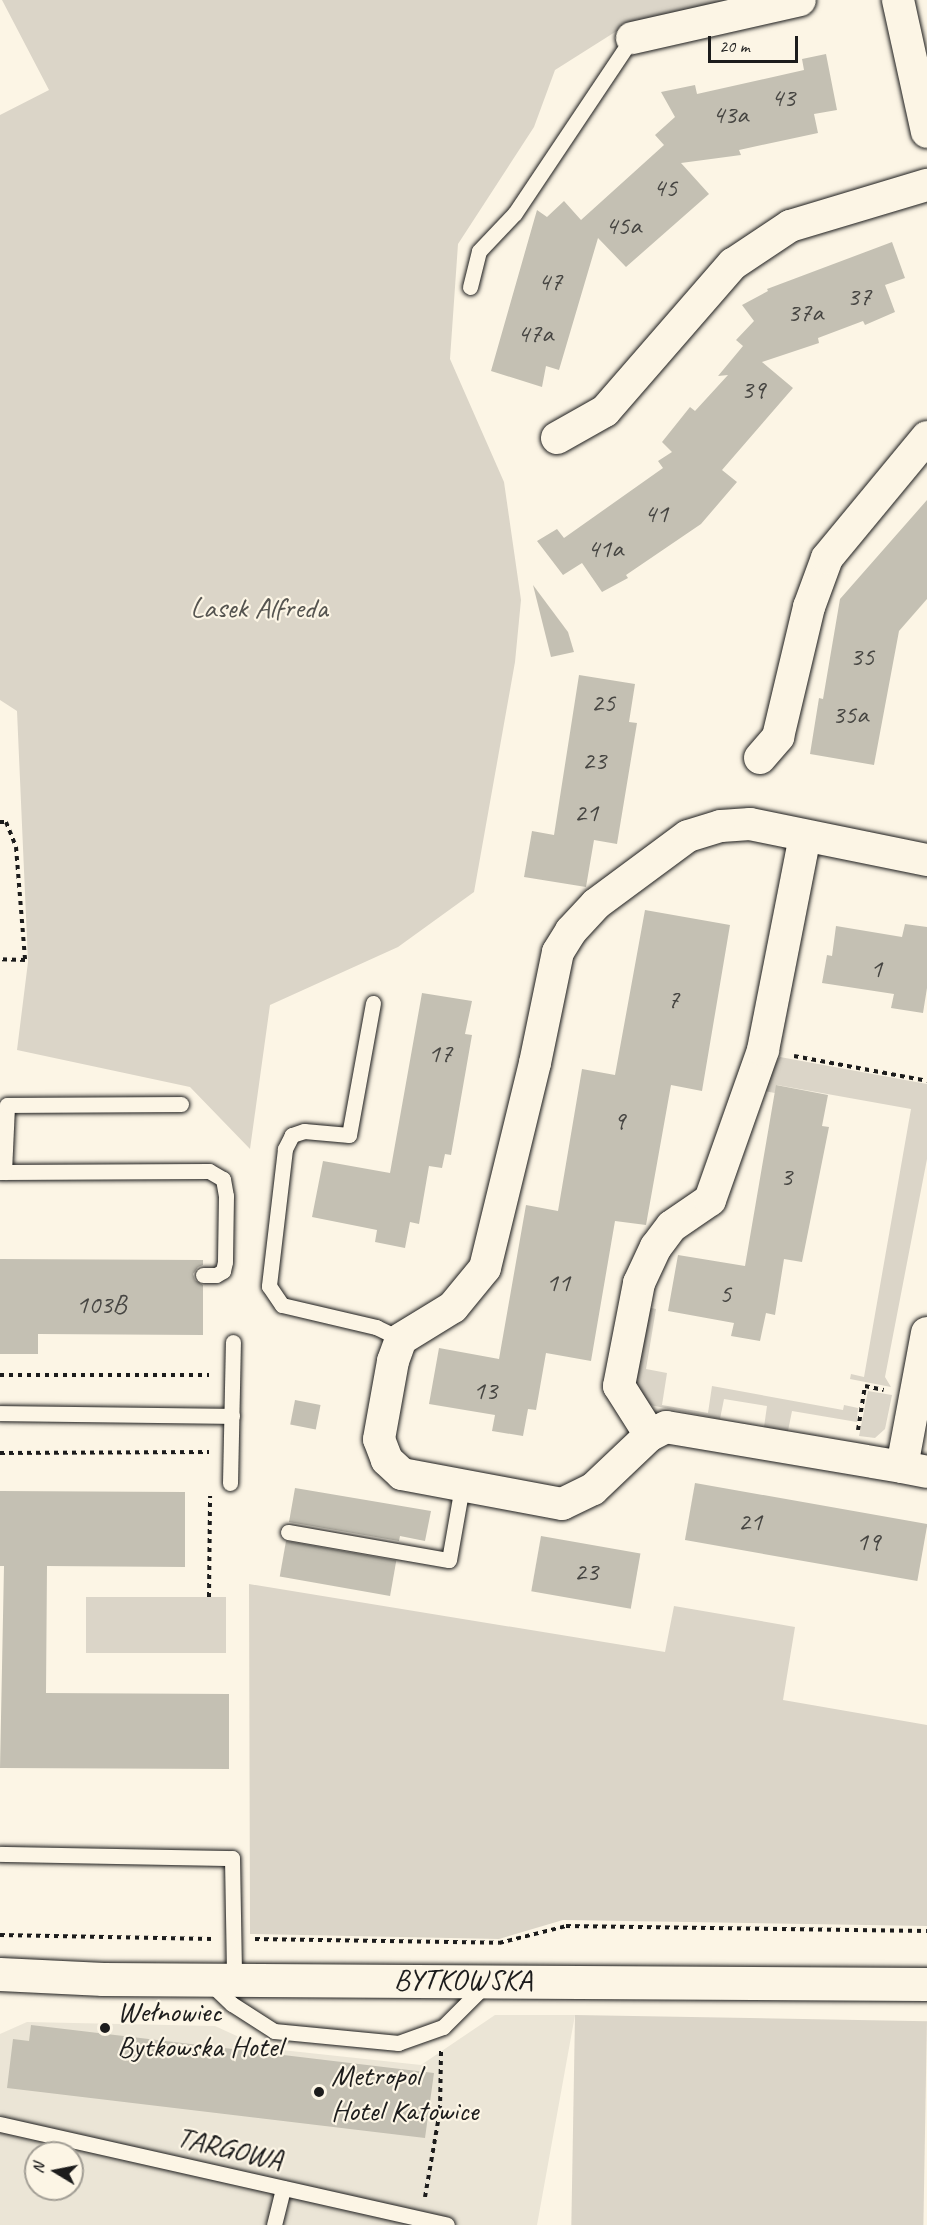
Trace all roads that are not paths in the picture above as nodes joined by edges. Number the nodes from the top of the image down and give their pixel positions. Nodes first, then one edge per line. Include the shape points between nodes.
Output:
1 (800, 0) edge
2 (898, 0) edge
3 (632, 38) joint
4 (927, 132) edge
5 (927, 185) edge
6 (471, 287) dead end
7 (927, 437) edge
8 (557, 438) dead end
9 (760, 758) dead end
10 (805, 836) junction
11 (927, 860) edge
12 (373, 1003) dead end
13 (181, 1104) dead end
14 (2, 1172) edge
15 (203, 1275) dead end
16 (927, 1333) edge
17 (401, 1339) junction
18 (233, 1342) dead end
19 (0, 1413) edge
20 (232, 1416) junction
21 (650, 1435) junction
22 (914, 1470) edge
23 (230, 1483) dead end
24 (462, 1486) junction
25 (288, 1532) dead end
26 (0, 1854) edge
27 (0, 1974) edge
28 (220, 1979) junction
29 (491, 1979) junction
30 (927, 1984) edge
31 (0, 2124) edge
32 (283, 2188) junction
33 (274, 2225) edge
34 (447, 2225) edge

1 - 3 street
2 - 4 street
3 - 6 lane via 515,213 479,251
5 - 8 street via 790,226 734,264 605,411
7 - 9 street via 827,558 808,607 778,737
10 - 11 street
10 - 17 street via 750,824 721,826 688,836 596,904 571,931 558,952 485,1268 453,1307
10 - 21 street via 763,1050 710,1200 672,1226 656,1247 639,1283 619,1386
12 - 17 lane via 349,1135 304,1131 292,1135 285,1149 269,1286 282,1305 376,1327
13 - 14 lane via 7,1105
14 - 15 lane via 209,1171 223,1179 226,1196 225,1262 223,1271
16 - 22 street
17 - 24 street via 393,1361 379,1439 387,1460 402,1474
18 - 20 lane
19 - 20 lane
20 - 23 lane
21 - 22 street via 666,1427
21 - 24 street via 593,1489 562,1504
24 - 25 lane via 449,1560
26 - 28 lane via 232,1858 233,1939
27 - 28 street, BYTKOWSKA
28 - 29 street, BYTKOWSKA
28 - 29 lane via 232,2004 274,2031 398,2043 442,2027
29 - 30 street, BYTKOWSKA
31 - 32 lane, TARGOWA
32 - 33 lane
32 - 34 lane, TARGOWA

